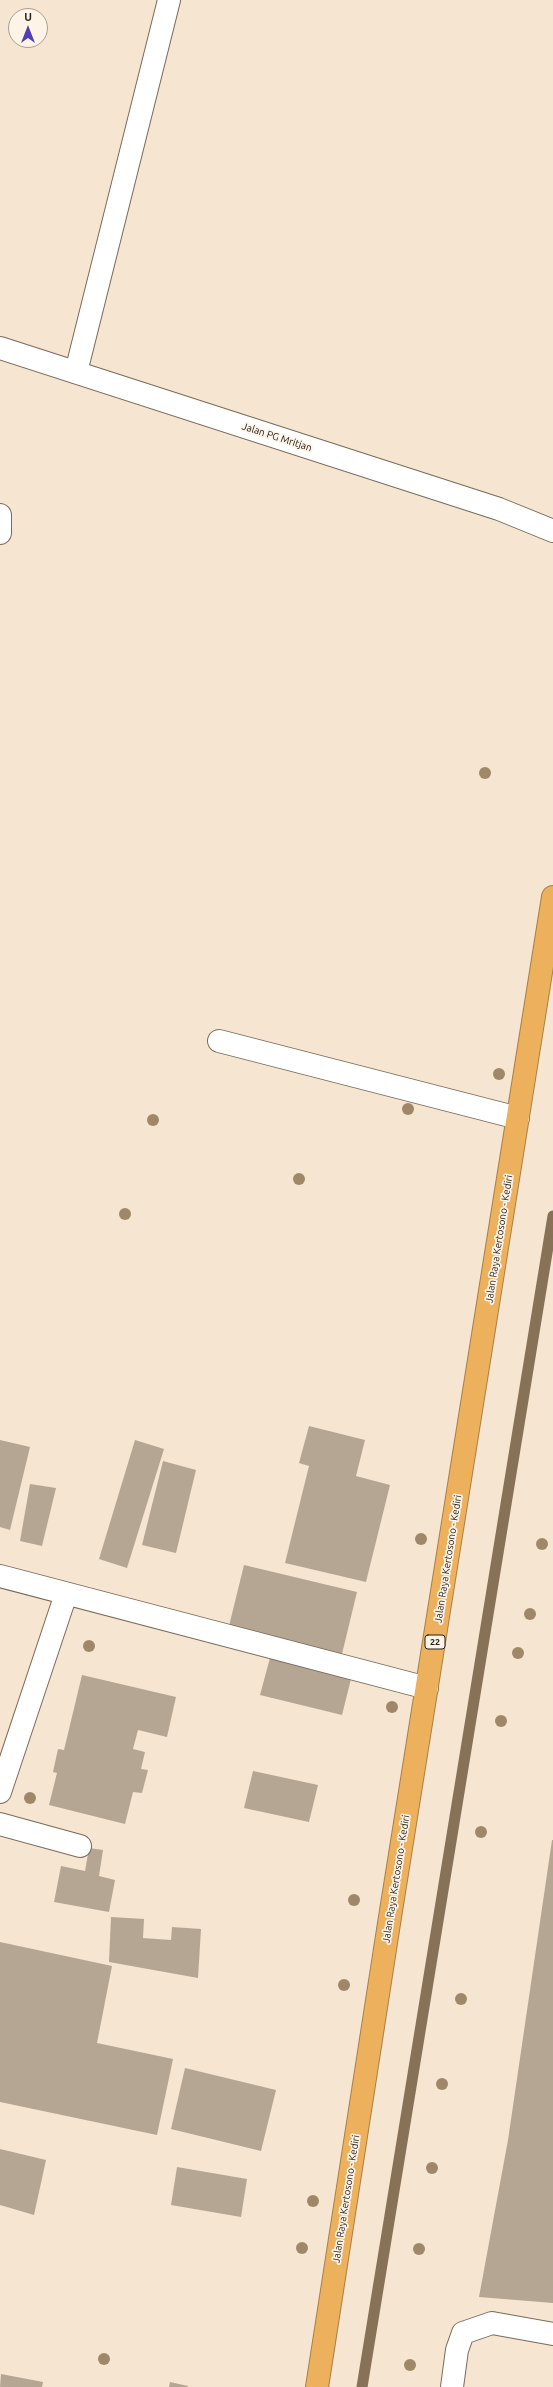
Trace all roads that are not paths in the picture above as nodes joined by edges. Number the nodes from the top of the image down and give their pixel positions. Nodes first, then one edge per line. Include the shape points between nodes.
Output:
1 (169, 0) edge
2 (0, 348) edge
3 (76, 372) junction
4 (0, 515) edge
5 (553, 532) edge
6 (0, 533) edge
7 (553, 897) edge
8 (219, 1041) dead end
9 (518, 1118) junction
10 (0, 1576) edge
11 (66, 1594) junction
12 (427, 1688) junction
13 (0, 1792) edge
14 (0, 1824) edge
15 (80, 1846) dead end
16 (553, 2334) edge
17 (317, 2387) edge
18 (452, 2387) edge

1 - 3 street
2 - 3 street, Jalan PG Mritjan
3 - 5 street, Jalan PG Mritjan via 499,509
4 - 6 street
7 - 9 highway, Jalan Raya Kertosono - Kediri / 22
8 - 9 street
9 - 12 highway, Jalan Raya Kertosono - Kediri / 22
10 - 11 street
11 - 12 street
11 - 13 street
12 - 17 highway, Jalan Raya Kertosono - Kediri / 22
14 - 15 street
16 - 18 street via 492,2323 463,2333 457,2350

